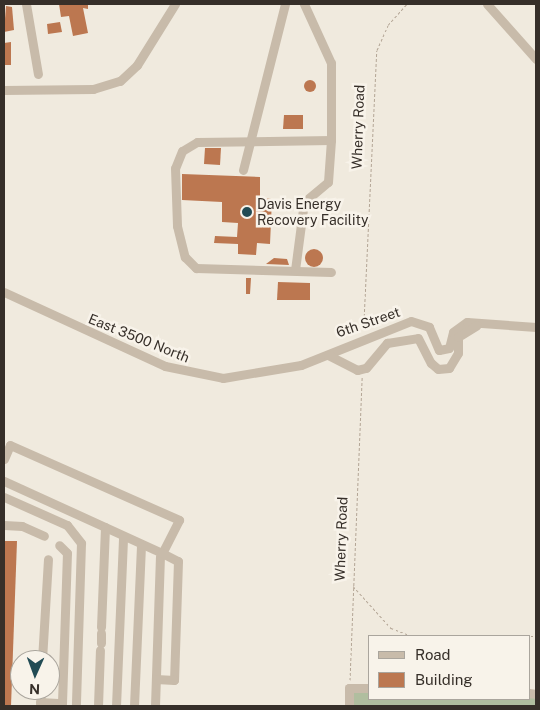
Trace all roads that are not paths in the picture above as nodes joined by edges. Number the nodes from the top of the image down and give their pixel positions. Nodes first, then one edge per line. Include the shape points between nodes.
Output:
1 (26, 4) edge
2 (175, 4) edge
3 (285, 4) edge
4 (304, 4) edge
5 (487, 4) edge
6 (536, 59) edge
7 (38, 74) dead end
8 (4, 90) edge
9 (250, 140) junction
10 (330, 140) junction
11 (242, 170) dead end
12 (295, 270) junction
13 (331, 272) dead end
14 (4, 292) edge
15 (477, 325) junction
16 (536, 327) edge
17 (328, 355) junction
18 (4, 459) edge
19 (4, 481) edge
20 (4, 497) edge
21 (4, 525) edge
22 (105, 527) junction
23 (44, 536) dead end
24 (123, 536) junction
25 (58, 544) dead end
26 (140, 544) junction
27 (162, 553) junction
28 (48, 559) dead end
29 (43, 650) edge
30 (156, 679) junction
31 (368, 688) edge
32 (40, 704) edge
33 (76, 706) edge
34 (98, 706) edge
35 (116, 706) edge
36 (134, 706) edge
37 (155, 706) edge
38 (349, 706) edge

1 - 7 street
2 - 8 street via 137,65 120,81 93,89
3 - 9 street
4 - 10 street via 331,63
5 - 6 street
9 - 10 street
9 - 11 street
9 - 12 street via 197,142 182,151 175,168 177,226 185,257 196,268
10 - 12 street via 328,182 304,202
12 - 13 street
14 - 17 street, East 3500 North via 128,351 193,374 223,378 266,374
15 - 16 street, 6th Street
15 - 17 street, 6th Street via 459,324 444,350 434,347 429,327 411,321 335,348
15 - 17 street, 6th Street via 458,337 458,353 449,368 438,369 431,363 418,338 387,343 366,368 357,370
18 - 27 street via 10,445 179,520
19 - 22 street
20 - 33 street via 67,525 81,543
21 - 23 street via 22,526
22 - 24 street
22 - 34 street
24 - 26 street
24 - 35 street
25 - 32 street via 67,553 62,703
26 - 27 street
26 - 36 street
27 - 30 street
27 - 30 street via 178,561 174,680
28 - 29 street
30 - 37 street
31 - 38 street via 350,688

